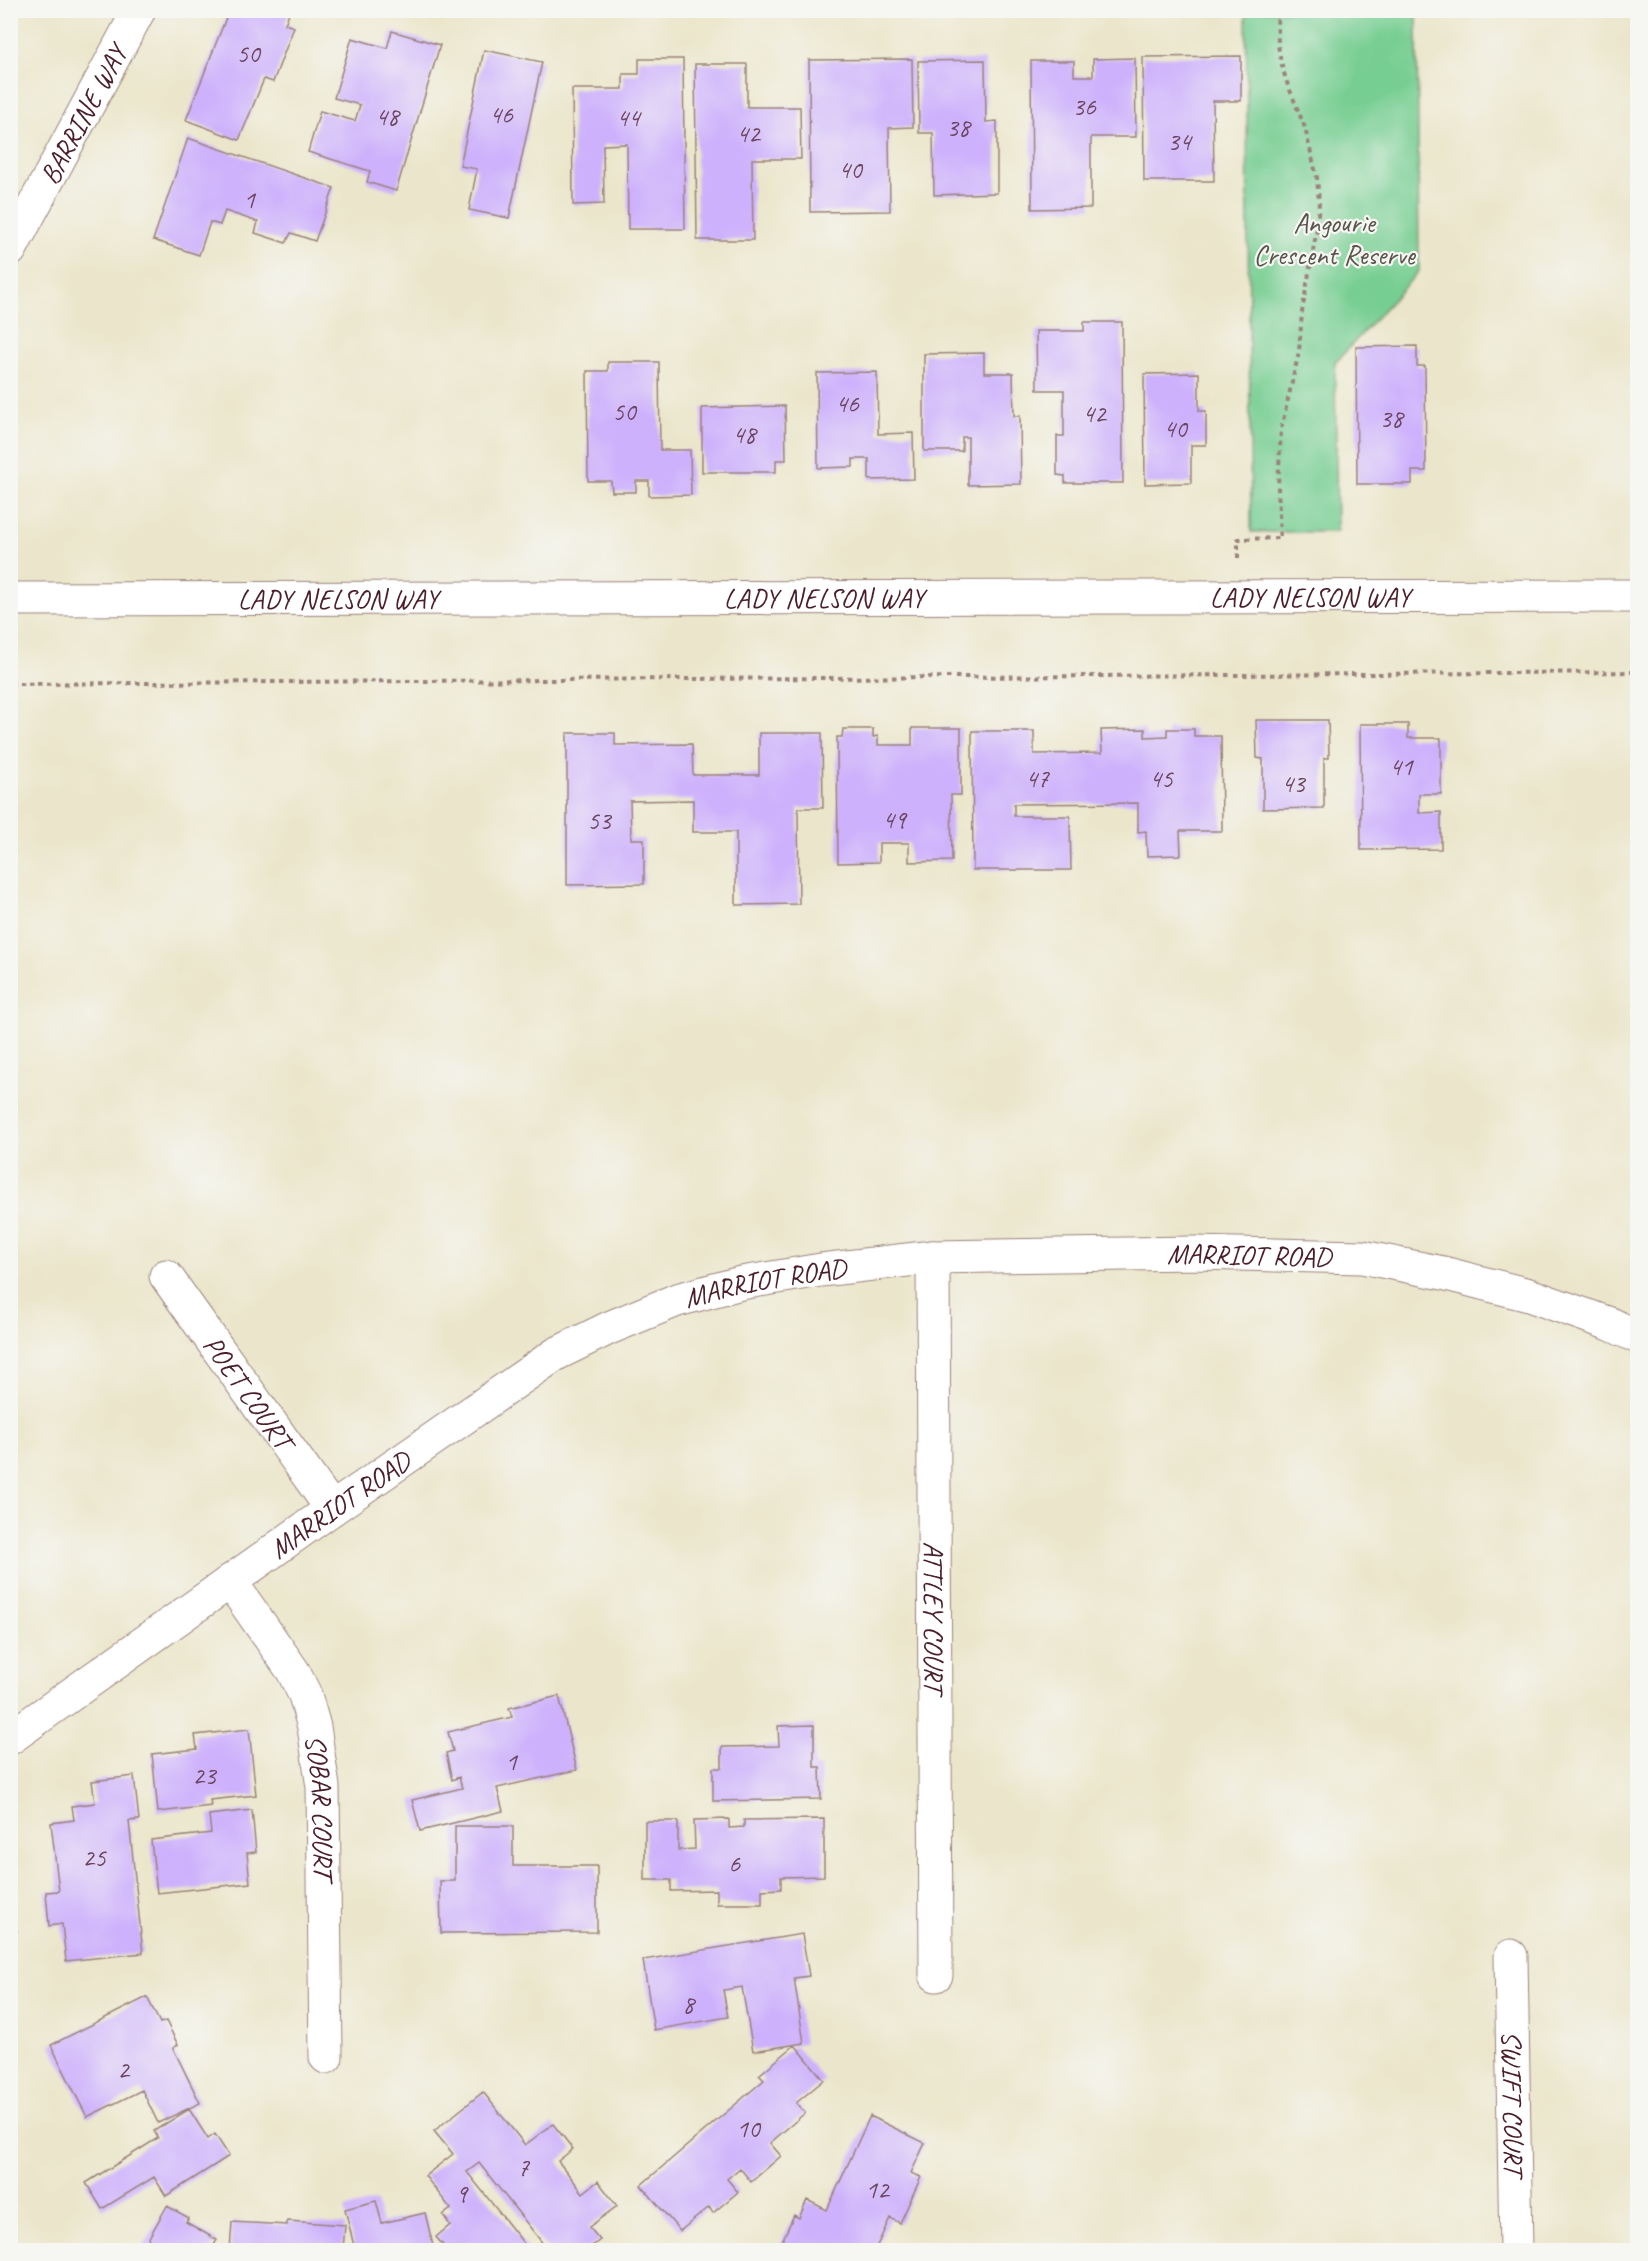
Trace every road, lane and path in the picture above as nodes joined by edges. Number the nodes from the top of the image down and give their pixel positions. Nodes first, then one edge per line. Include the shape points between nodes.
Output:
1 (139, 10) edge
2 (1277, 10) edge
3 (10, 250) edge
4 (1638, 596) edge
5 (1238, 597) junction
6 (10, 599) edge
7 (1638, 672) edge
8 (10, 684) edge
9 (933, 1257) junction
10 (166, 1276) dead end
11 (1638, 1338) edge
12 (332, 1509) junction
13 (230, 1581) junction
14 (10, 1738) edge
15 (1511, 1956) dead end
16 (936, 1975) dead end
17 (326, 2057) dead end
18 (1516, 2250) edge

1 - 3 street, BARRINE WAY
2 - 5 path via 1281,63 1305,128 1319,202 1299,352 1281,429 1280,538 1238,538
4 - 5 street, LADY NELSON WAY
5 - 6 street, LADY NELSON WAY
7 - 8 path
9 - 11 street, MARRIOT ROAD via 1194,1253 1362,1257 1528,1295
9 - 12 street, MARRIOT ROAD via 741,1283 676,1300 609,1328 556,1354
9 - 16 street, ATTLEY COURT
10 - 12 street, POET COURT
12 - 13 street, MARRIOT ROAD
13 - 14 street, MARRIOT ROAD
13 - 17 street, SOBAR COURT via 293,1671 306,1695 314,1727 323,1787
15 - 18 street, SWIFT COURT

